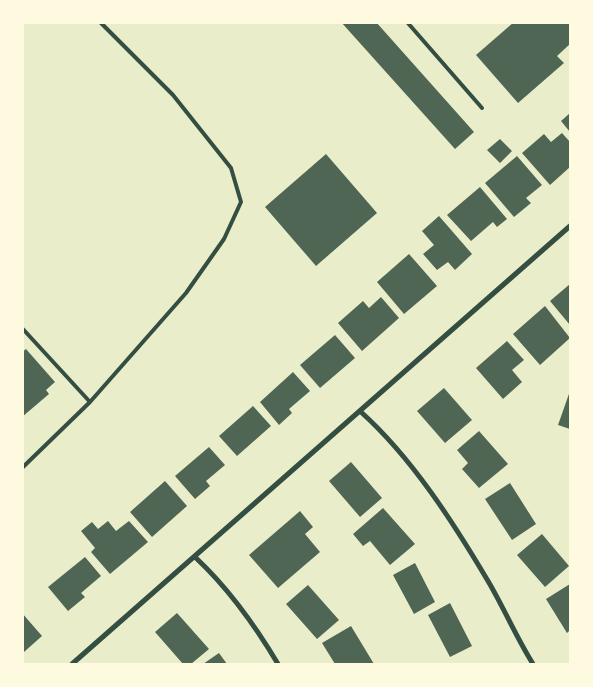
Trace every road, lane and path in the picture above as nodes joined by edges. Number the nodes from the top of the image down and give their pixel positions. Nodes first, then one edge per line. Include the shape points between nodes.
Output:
1 (100, 22) edge
2 (407, 22) edge
3 (482, 108) dead end
4 (570, 226) edge
5 (22, 328) edge
6 (90, 402) junction
7 (360, 412) junction
8 (22, 468) edge
9 (196, 558) junction
10 (72, 664) edge
11 (278, 664) edge
12 (533, 664) edge

1 - 6 lane via 173,95 231,168 241,202 224,239 186,293
2 - 3 lane
4 - 7 street
5 - 6 lane
6 - 8 lane
7 - 9 street
7 - 12 street via 376,426 442,507
9 - 10 street
9 - 11 street via 265,642

